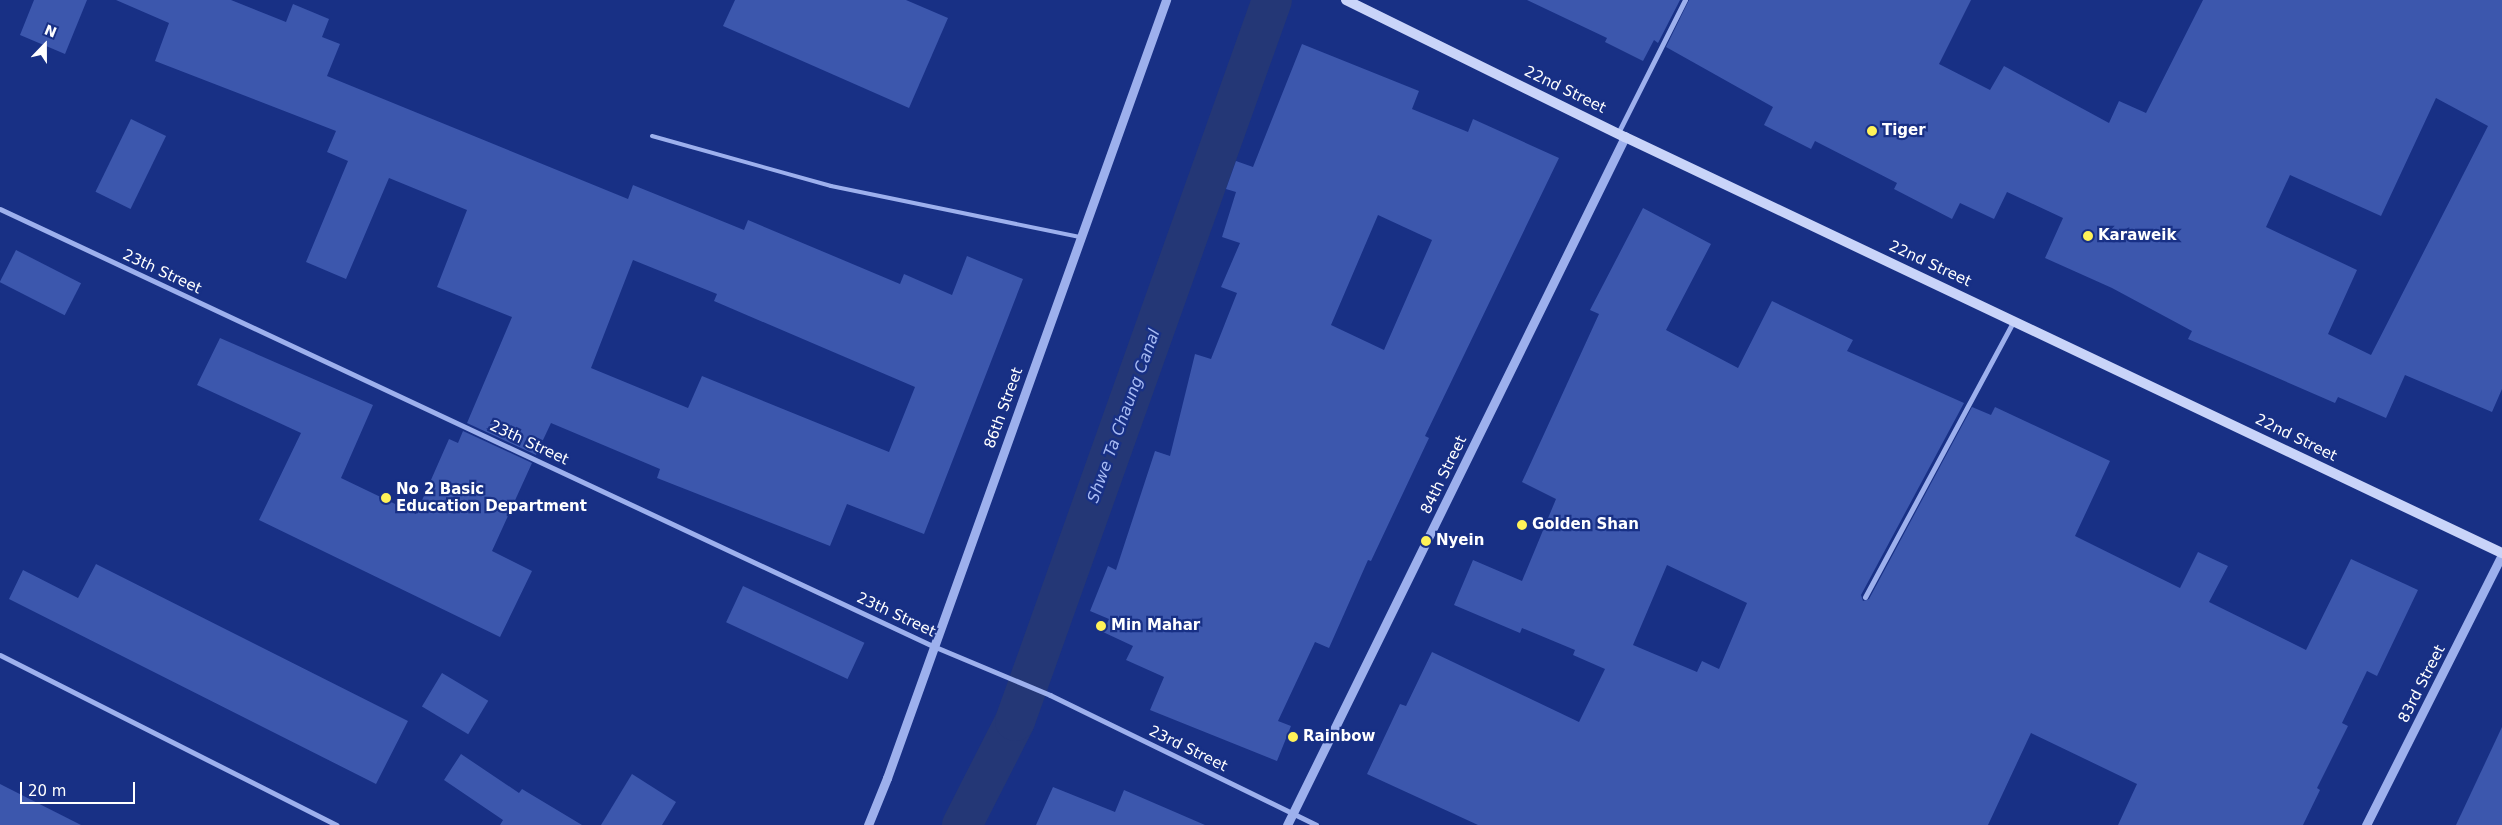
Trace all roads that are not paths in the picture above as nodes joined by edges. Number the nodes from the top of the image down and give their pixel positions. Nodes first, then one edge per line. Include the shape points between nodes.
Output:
1 (1166, 0) edge
2 (1346, 0) edge
3 (1685, 0) edge
4 (1622, 135) junction
5 (652, 136) dead end
6 (0, 209) edge
7 (1080, 237) junction
8 (2014, 320) junction
9 (2502, 554) edge
10 (1865, 597) dead end
11 (933, 646) junction
12 (0, 655) edge
13 (1050, 695) joint
14 (1292, 814) junction
15 (337, 825) edge
16 (868, 825) edge
17 (1287, 825) edge
18 (1316, 825) edge
19 (2366, 825) edge

1 - 7 street, 86th Street
2 - 4 main road, 22nd Street
3 - 4 street
4 - 8 main road, 22nd Street
4 - 14 street, 84th Street
5 - 7 lane via 832,186
6 - 11 street, 23th Street
7 - 11 street, 86th Street
8 - 9 main road, 22nd Street
8 - 10 street
9 - 19 street, 83rd Street
11 - 13 street, 23th Street
11 - 16 street, 86th Street
12 - 15 street
13 - 14 street, 23rd Street
14 - 17 street, 84th Street
14 - 18 street, 23rd Street

